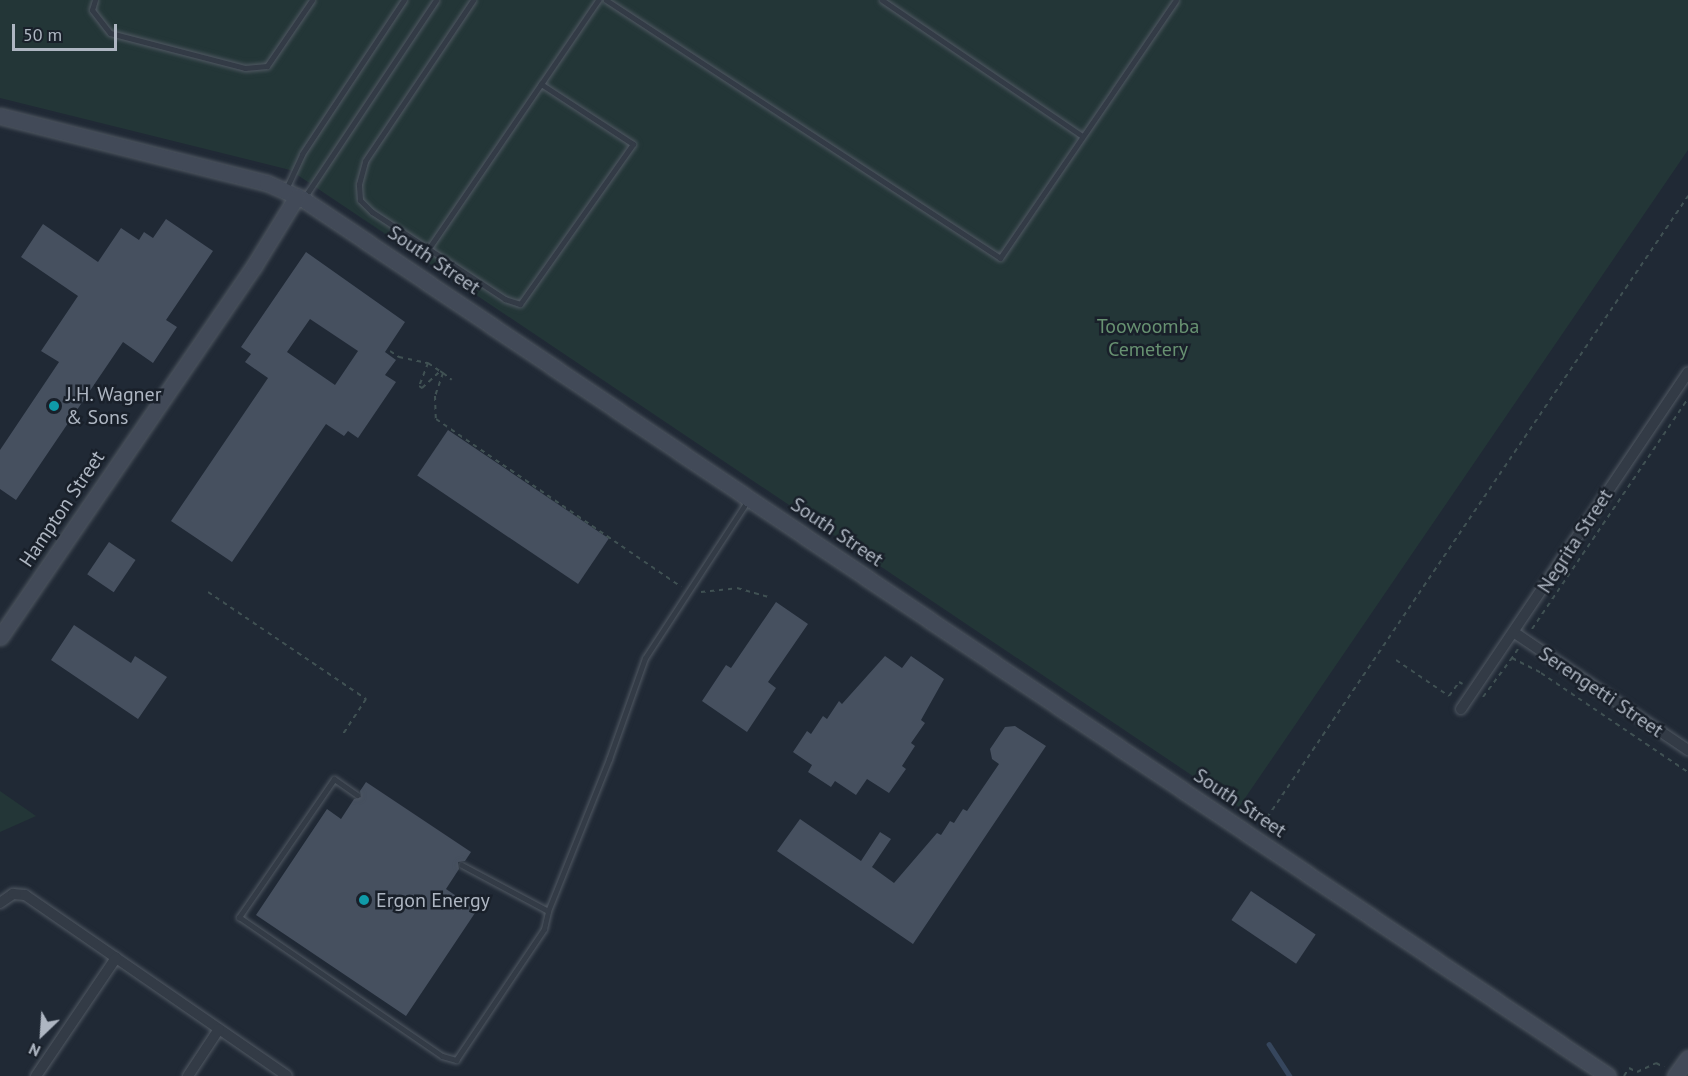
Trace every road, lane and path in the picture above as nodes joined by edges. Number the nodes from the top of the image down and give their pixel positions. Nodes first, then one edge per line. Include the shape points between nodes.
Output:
1 (95, 0) edge
2 (312, 0) edge
3 (404, 0) edge
4 (436, 0) edge
5 (473, 0) edge
6 (598, 0) edge
7 (606, 0) edge
8 (882, 0) edge
9 (1176, 0) edge
10 (541, 84) junction
11 (0, 116) edge
12 (1082, 136) junction
13 (296, 195) junction
14 (1688, 196) edge
15 (429, 248) junction
16 (390, 351) dead end
17 (428, 363) junction
18 (442, 372) junction
19 (1688, 372) edge
20 (452, 380) dead end
21 (1688, 399) edge
22 (749, 498) junction
23 (688, 591) junction
24 (208, 592) dead end
25 (768, 597) dead end
26 (1520, 636) junction
27 (0, 637) edge
28 (1512, 658) junction
29 (1396, 660) dead end
30 (1474, 691) junction
31 (1461, 709) dead end
32 (343, 734) dead end
33 (1688, 750) edge
34 (1688, 772) edge
35 (357, 795) dead end
36 (1254, 837) junction
37 (462, 865) dead end
38 (0, 903) edge
39 (548, 911) junction
40 (116, 958) junction
41 (219, 1029) junction
42 (1688, 1058) edge
43 (36, 1076) edge
44 (188, 1076) edge
45 (287, 1076) edge
46 (1608, 1076) edge
47 (1624, 1076) edge
48 (1675, 1076) edge

1 - 2 lane via 92,9 110,33 245,68 267,66
3 - 13 lane via 302,154
4 - 13 lane
5 - 15 lane via 365,161 359,184 360,200 372,212
6 - 10 lane
7 - 12 lane via 1000,258
8 - 12 lane
9 - 12 lane
10 - 15 lane
10 - 15 lane via 633,144 530,296 520,304 505,299
11 - 13 street, South Street
13 - 22 street, South Street
13 - 27 street, Hampton Street via 248,275
14 - 36 path
16 - 17 path via 399,357
17 - 18 path
17 - 18 path via 418,386 422,388
18 - 20 path
18 - 23 path via 435,396 436,419
19 - 26 street, Negrita Street
21 - 26 path
22 - 23 lane
22 - 36 street, South Street
23 - 25 path via 737,588
23 - 39 lane via 645,658
24 - 32 path via 366,699
26 - 28 path
26 - 30 street, Negrita Street
26 - 33 street, Serengetti Street
28 - 30 path via 1485,699
28 - 34 path via 1541,673
29 - 30 path via 1449,696 1459,682
30 - 31 street, Negrita Street
35 - 39 lane via 334,779 239,917 442,1056 456,1060 470,1046 544,929
36 - 46 street, South Street
37 - 39 lane
38 - 40 street via 13,894 25,895
40 - 41 street
40 - 43 street
41 - 44 street
41 - 45 street
42 - 48 street
47 - 48 path via 1629,1068 1637,1072 1656,1063

